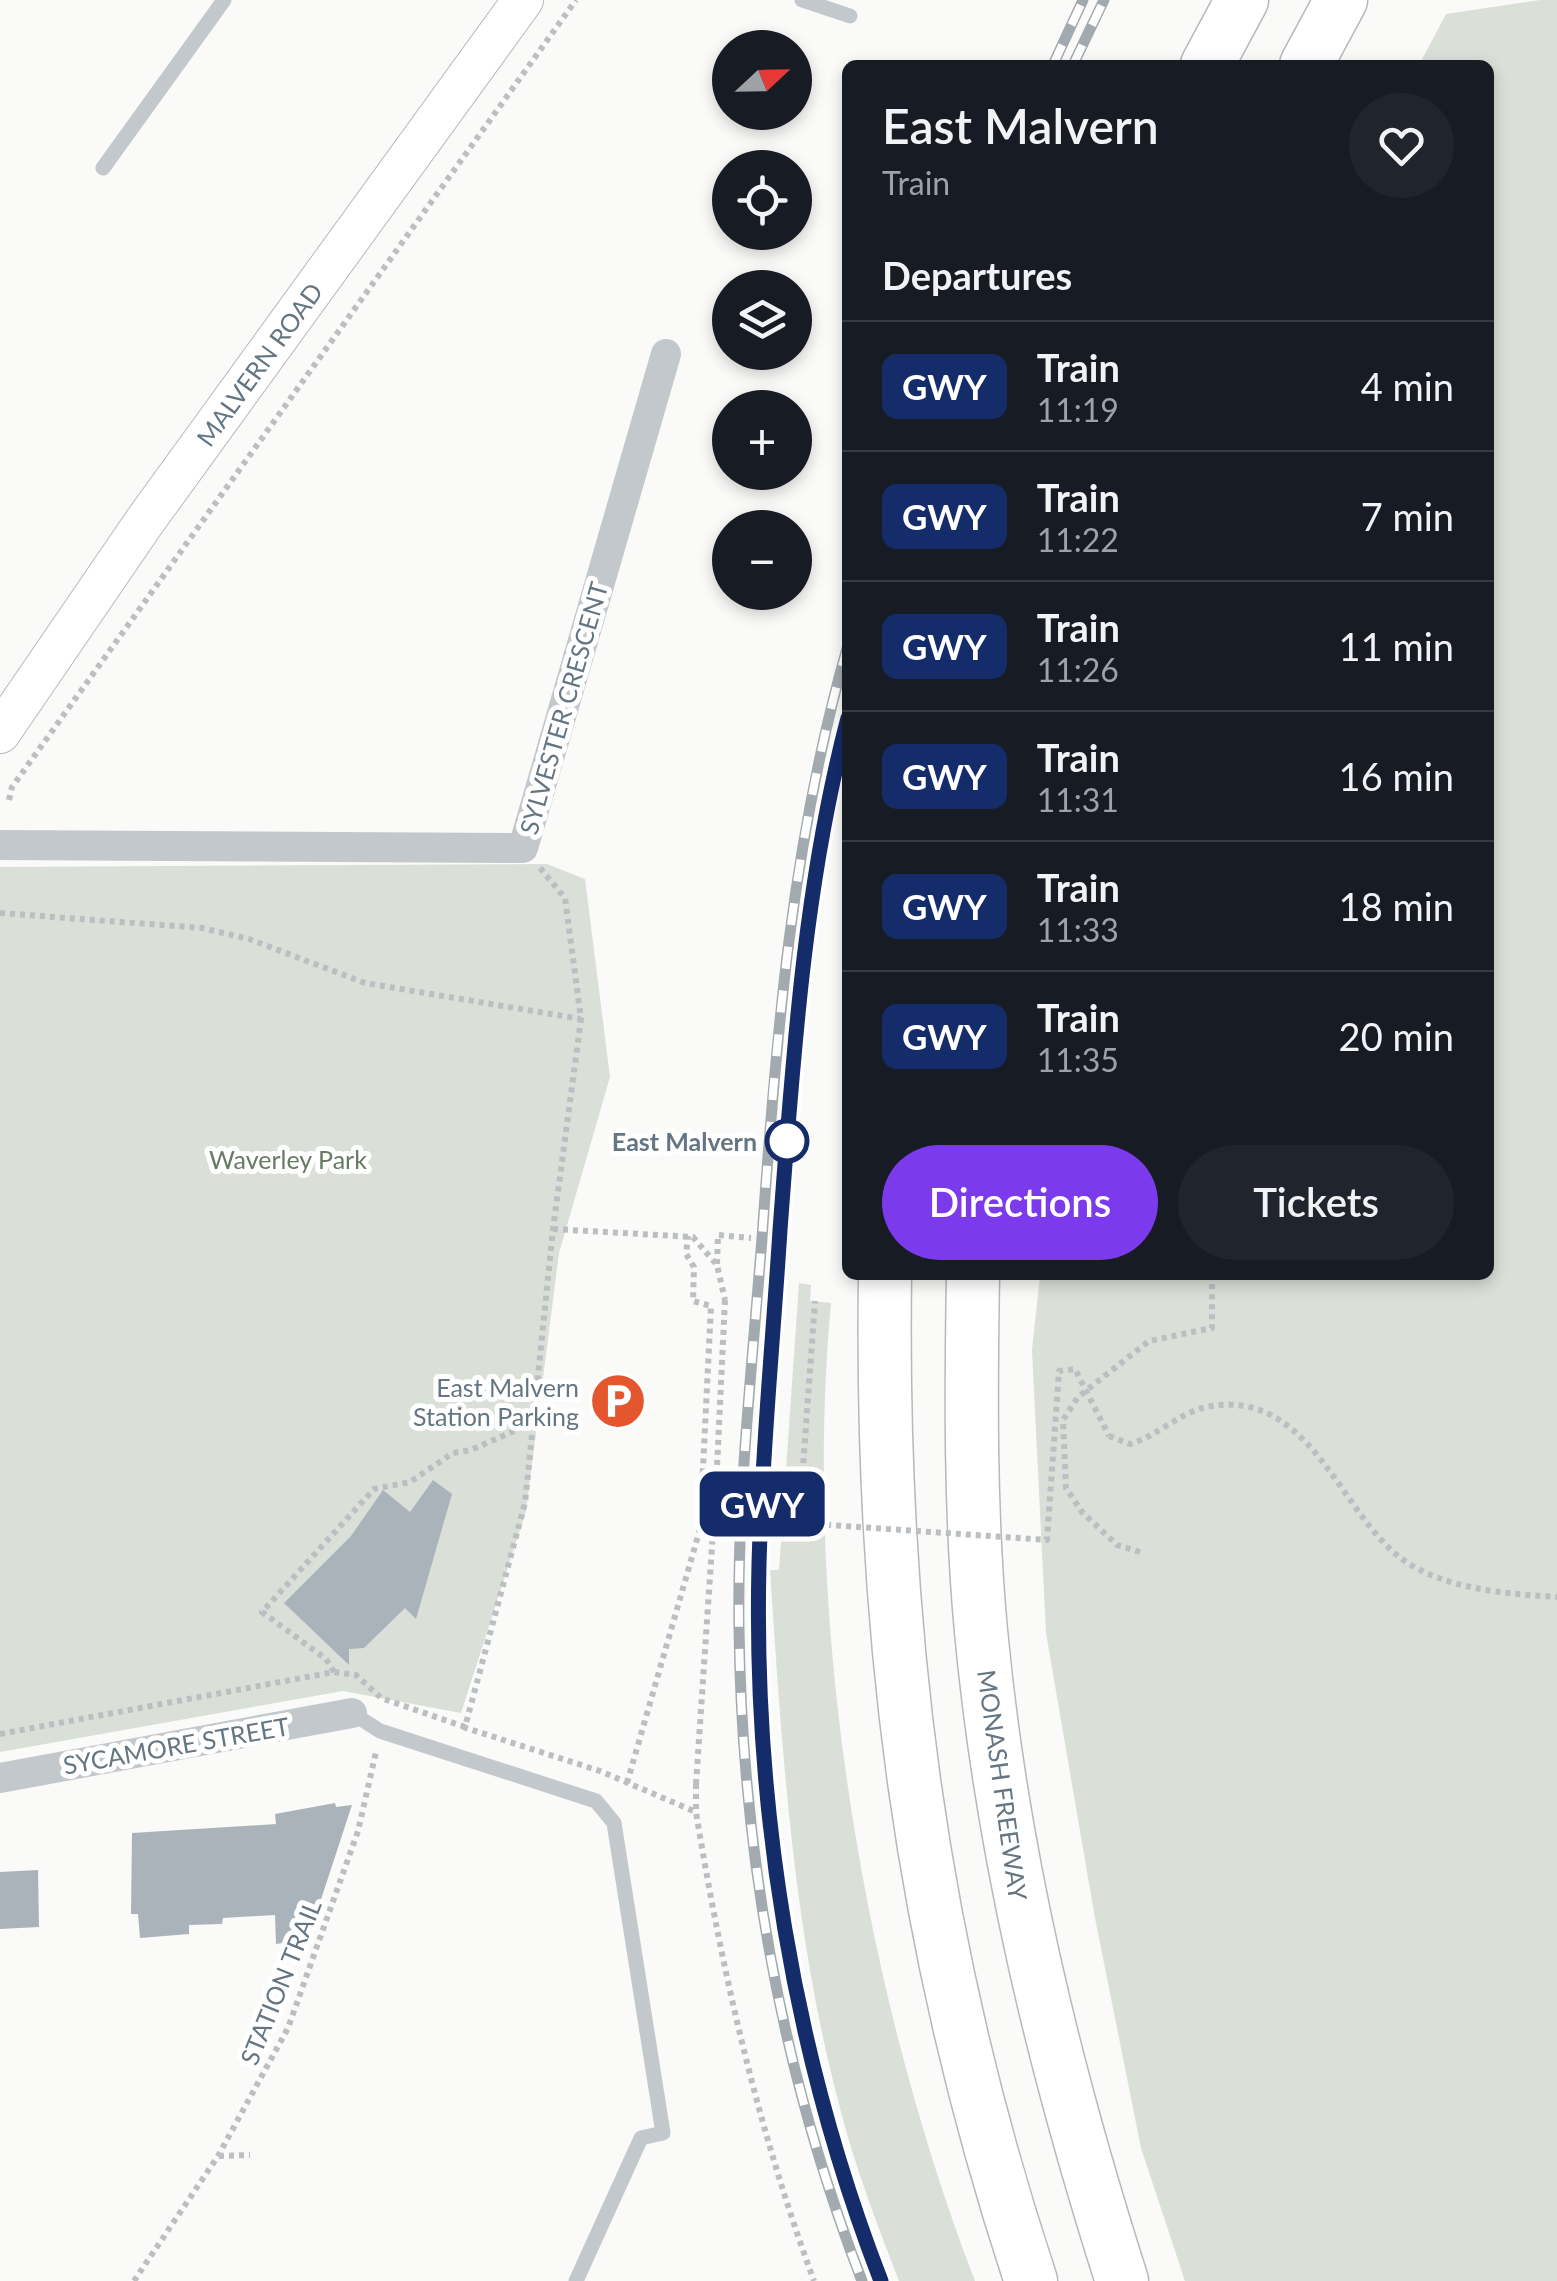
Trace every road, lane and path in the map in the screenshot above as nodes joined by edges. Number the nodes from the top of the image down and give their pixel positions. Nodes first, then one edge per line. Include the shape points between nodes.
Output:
1 (224, 0) edge
2 (576, 0) edge
3 (802, 0) edge
4 (1242, 0) edge
5 (1342, 0) edge
6 (515, 3) edge
7 (850, 16) dead end
8 (1210, 60) edge
9 (1309, 60) edge
10 (103, 168) dead end
11 (666, 354) dead end
12 (0, 733) edge
13 (9, 800) dead end
14 (0, 845) edge
15 (523, 848) junction
16 (0, 913) edge
17 (581, 1019) junction
18 (553, 1229) junction
19 (688, 1236) junction
20 (751, 1238) dead end
21 (716, 1265) junction
22 (884, 1280) edge
23 (973, 1280) edge
24 (1212, 1280) edge
25 (815, 1301) dead end
26 (536, 1422) junction
27 (801, 1493) junction
28 (800, 1519) junction
29 (1140, 1552) dead end
30 (1557, 1597) edge
31 (334, 1672) junction
32 (352, 1712) joint
33 (380, 1731) junction
34 (0, 1734) edge
35 (582, 1766) dead end
36 (0, 1778) edge
37 (626, 1783) junction
38 (696, 1812) junction
39 (250, 2155) dead end
40 (218, 2156) junction
41 (134, 2281) edge
42 (576, 2281) edge
43 (814, 2281) edge
44 (1031, 2281) edge
45 (1122, 2281) edge

1 - 10 lane
2 - 13 path via 12,787
3 - 7 lane
4 - 8 highway
5 - 9 highway
6 - 12 main road, MALVERN ROAD
11 - 15 street, SYLVESTER CRESCENT
14 - 15 street, SYLVESTER CRESCENT
15 - 17 path via 565,898
16 - 17 path via 202,928 365,983
17 - 18 path
18 - 19 path
18 - 26 path
19 - 21 path
19 - 37 path via 693,1301 711,1306 700,1529
20 - 21 path via 718,1235
21 - 27 path, bridge via 724,1300 716,1488
22 - 44 highway via 886,1508 906,1749 970,2080
23 - 45 highway, MONASH FREEWAY via 974,1510 994,1739 1035,1975
24 - 29 path via 1212,1328 1149,1341 1078,1398 1063,1420 1066,1488 1117,1544
25 - 27 path
26 - 31 path via 454,1453 410,1482 374,1489 262,1612 326,1658
26 - 31 path via 526,1503 465,1727 381,1698 356,1675
27 - 28 path
28 - 30 path, bridge via 1047,1540 1059,1372 1075,1369 1110,1436 1130,1444 1206,1408 1259,1413 1310,1447 1404,1560 1459,1582
28 - 38 path, bridge via 714,1518
31 - 34 path
32 - 33 lane
32 - 36 street, SYCAMORE STREET
33 - 40 path, STATION TRAIL via 358,1831 288,2028
33 - 42 lane via 596,1801 614,1823 663,2133 641,2138
35 - 37 path
37 - 38 path
38 - 43 path via 727,1988
39 - 40 path
40 - 41 path, STATION TRAIL

